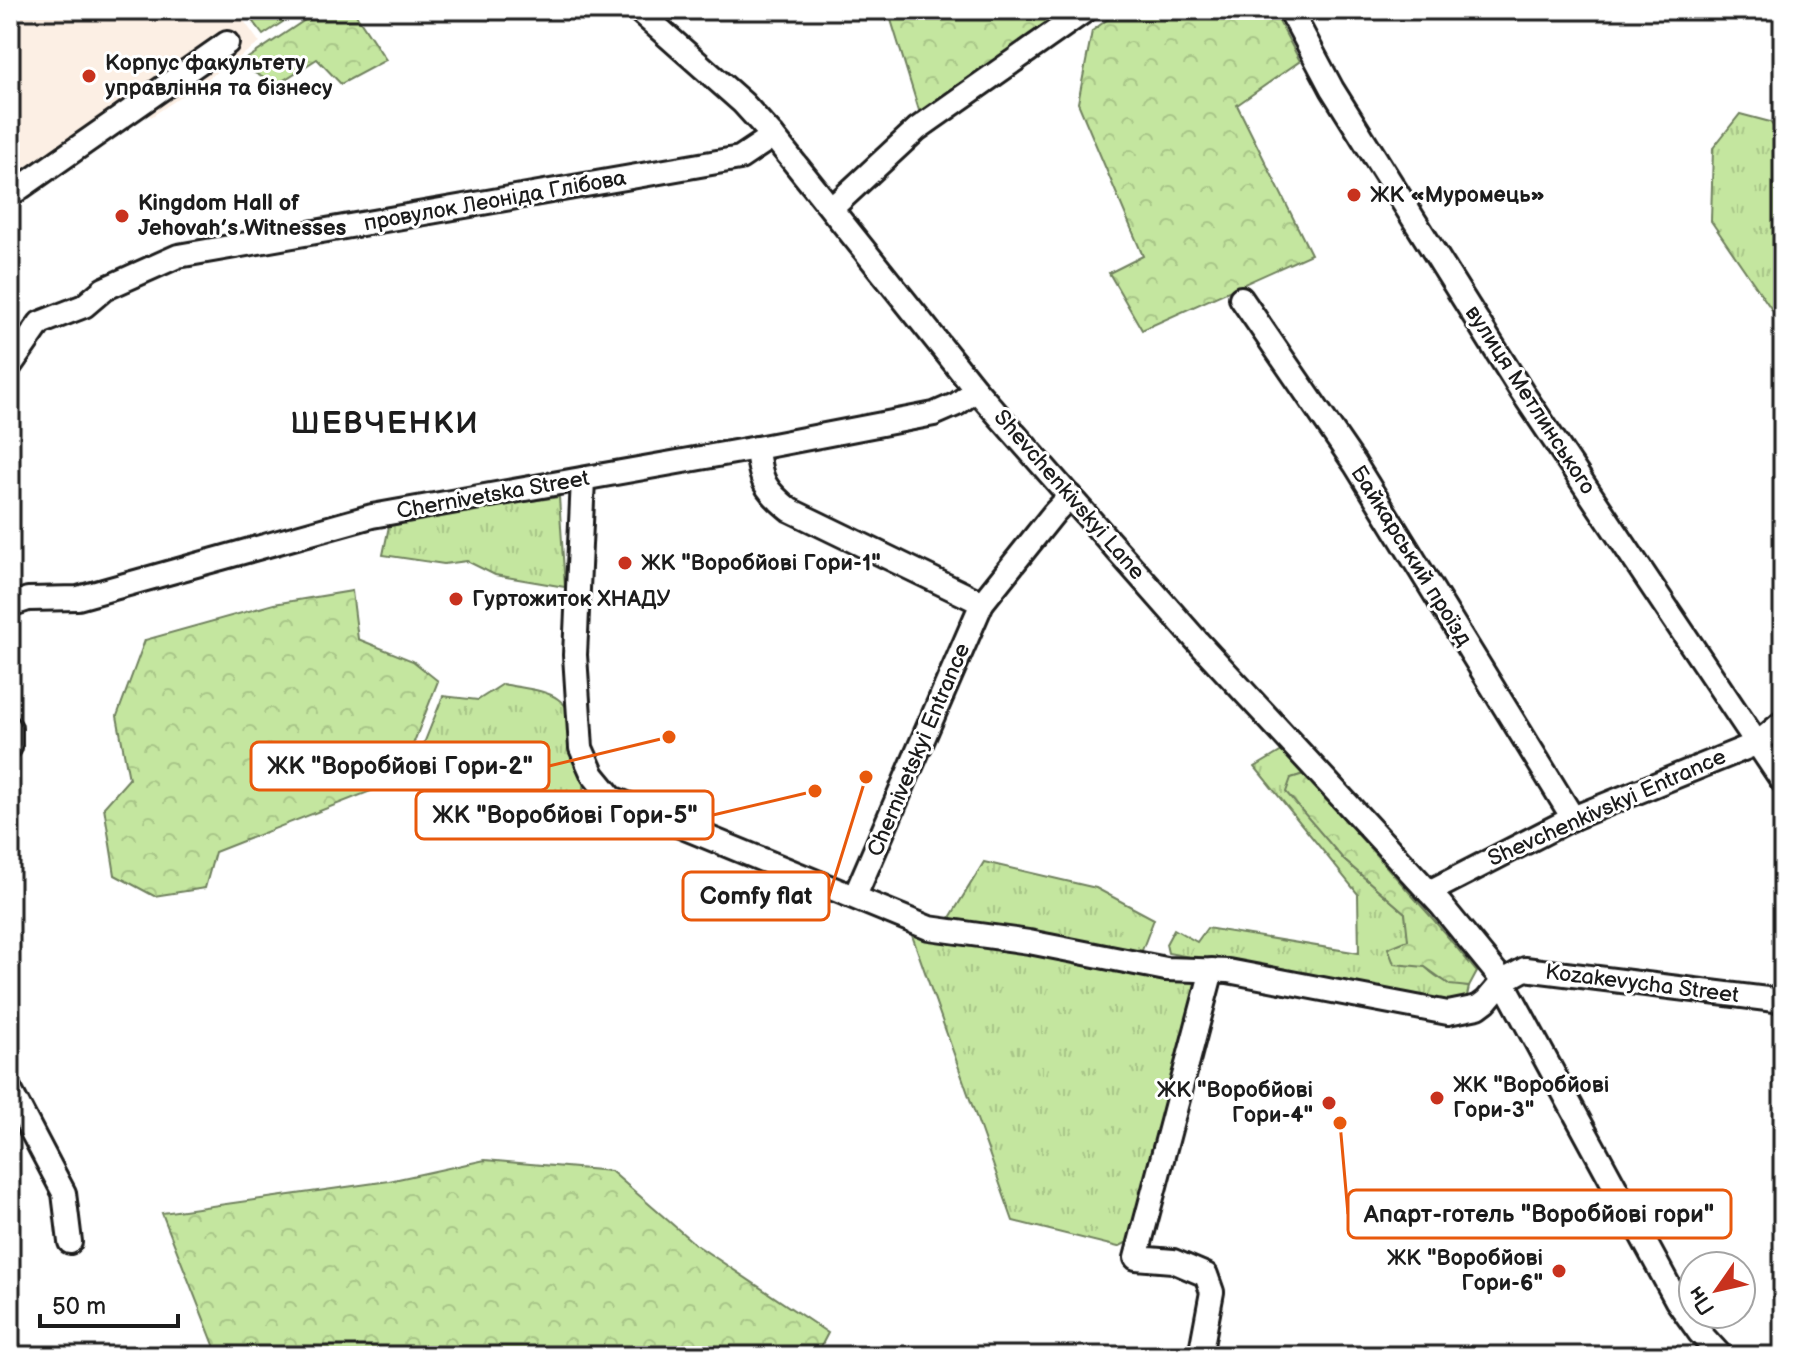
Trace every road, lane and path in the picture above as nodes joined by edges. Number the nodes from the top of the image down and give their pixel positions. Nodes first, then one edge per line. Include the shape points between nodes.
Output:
1 (638, 10) edge
2 (1086, 10) edge
3 (1296, 12) edge
4 (227, 43) dead end
5 (773, 136) junction
6 (10, 195) edge
7 (832, 208) junction
8 (1241, 298) dead end
9 (10, 366) edge
10 (976, 390) junction
11 (757, 448) junction
12 (583, 479) junction
13 (1070, 496) junction
14 (982, 603) junction
15 (10, 605) edge
16 (1783, 722) edge
17 (1758, 743) junction
18 (1783, 782) edge
19 (1573, 818) junction
20 (1429, 892) junction
21 (855, 896) junction
22 (1220, 971) junction
23 (1503, 981) junction
24 (1783, 1001) edge
25 (10, 1090) edge
26 (70, 1242) dead end
27 (1200, 1356) edge
28 (1721, 1356) edge

1 - 5 street, Shevchenkivskyi Lane
2 - 7 street via 917,129
3 - 17 street, вулиця Метлинського via 1332,89 1522,392
4 - 6 street
5 - 7 street, Shevchenkivskyi Lane
5 - 9 street, провулок Леоніда Глібова via 740,158 178,256 40,323
7 - 10 street, Shevchenkivskyi Lane
8 - 19 street, Байкарський проїзд via 1355,464
10 - 11 street, Chernivetska Street via 934,414
10 - 13 street, Shevchenkivskyi Lane
11 - 12 street, Chernivetska Street
11 - 14 street via 759,473 769,493 790,510
12 - 15 street, Chernivetska Street via 372,516 78,598 28,599
12 - 21 street via 575,655 581,748 593,775 612,798
13 - 14 street, Chernivetskyi Entrance
13 - 20 street, Shevchenkivskyi Lane
14 - 21 street, Chernivetskyi Entrance
16 - 17 street, Shevchenkivskyi Entrance
17 - 18 street, вулиця Метлинського
17 - 19 street, Shevchenkivskyi Entrance
19 - 20 street, Shevchenkivskyi Entrance
20 - 23 street, Shevchenkivskyi Lane
21 - 22 street via 929,928 1166,969
22 - 23 street via 1448,1013 1478,1007
22 - 27 street via 1136,1258 1173,1261 1206,1275 1212,1292
23 - 24 street, Kozakevycha Street via 1525,969
23 - 28 street, Shevchenkivskyi Lane via 1677,1301
25 - 26 street via 64,1193

